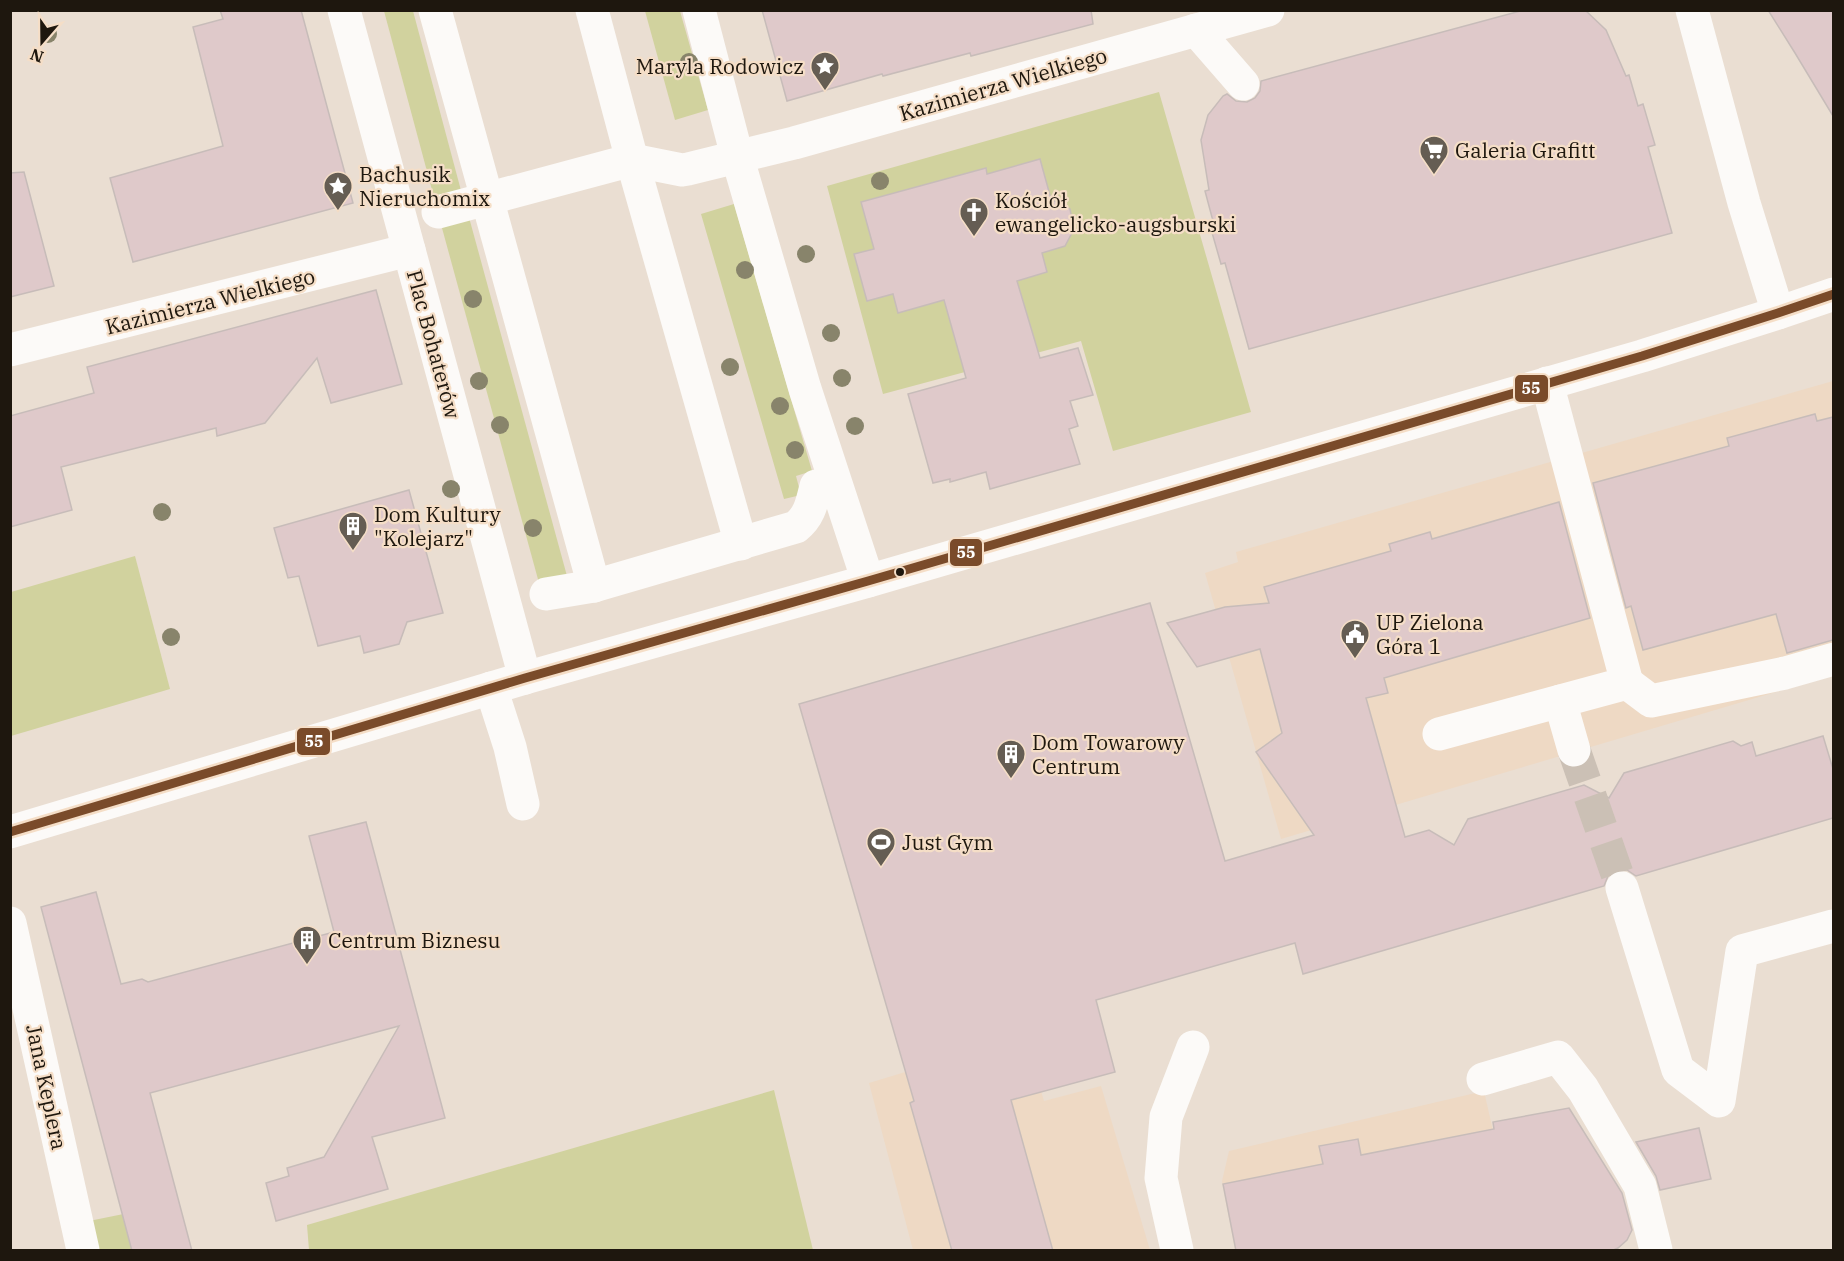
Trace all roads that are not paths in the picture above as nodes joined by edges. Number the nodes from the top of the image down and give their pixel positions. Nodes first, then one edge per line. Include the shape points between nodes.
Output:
1 (344, 10) edge
2 (435, 10) edge
3 (592, 10) edge
4 (699, 10) edge
5 (1268, 10) edge
6 (1692, 10) edge
7 (1196, 30) junction
8 (1243, 84) dead end
9 (737, 156) junction
10 (632, 160) junction
11 (486, 198) junction
12 (438, 212) dead end
13 (409, 250) junction
14 (1833, 294) edge
15 (1778, 313) junction
16 (10, 350) edge
17 (1547, 383) junction
18 (816, 486) dead end
19 (741, 544) junction
20 (868, 581) junction
21 (594, 586) junction
22 (546, 594) dead end
23 (1833, 659) edge
24 (525, 678) junction
25 (1627, 683) junction
26 (491, 688) junction
27 (1560, 701) junction
28 (1439, 734) dead end
29 (1574, 750) tunnel mouth
30 (523, 804) dead end
31 (10, 832) edge
32 (1622, 888) tunnel mouth
33 (10, 924) edge
34 (1833, 926) edge
35 (1193, 1047) dead end
36 (1483, 1079) dead end
37 (83, 1251) edge
38 (1177, 1251) edge
39 (1656, 1251) edge

1 - 13 street, Plac Bohaterów
2 - 11 street
3 - 10 street
4 - 9 street
5 - 7 street, Kazimierza Wielkiego
6 - 15 street
7 - 8 street
7 - 9 street, Kazimierza Wielkiego
9 - 10 street, Kazimierza Wielkiego via 682,170
9 - 20 street via 805,389
10 - 11 street
10 - 19 street
11 - 12 street
11 - 21 street
13 - 16 street, Kazimierza Wielkiego
13 - 24 street, Plac Bohaterów
14 - 15 street
15 - 17 street
17 - 20 street
17 - 25 street
18 - 19 street via 805,520 796,527
19 - 21 street
20 - 24 street
21 - 22 street
23 - 25 street via 1651,701
24 - 26 street
25 - 27 street
26 - 30 street
26 - 31 street
27 - 28 street
27 - 29 street
32 - 34 street via 1678,1070 1719,1101 1742,951
33 - 37 street, Jana Keplera
35 - 38 street via 1166,1117 1161,1178
36 - 39 street via 1558,1057 1583,1089 1640,1186

